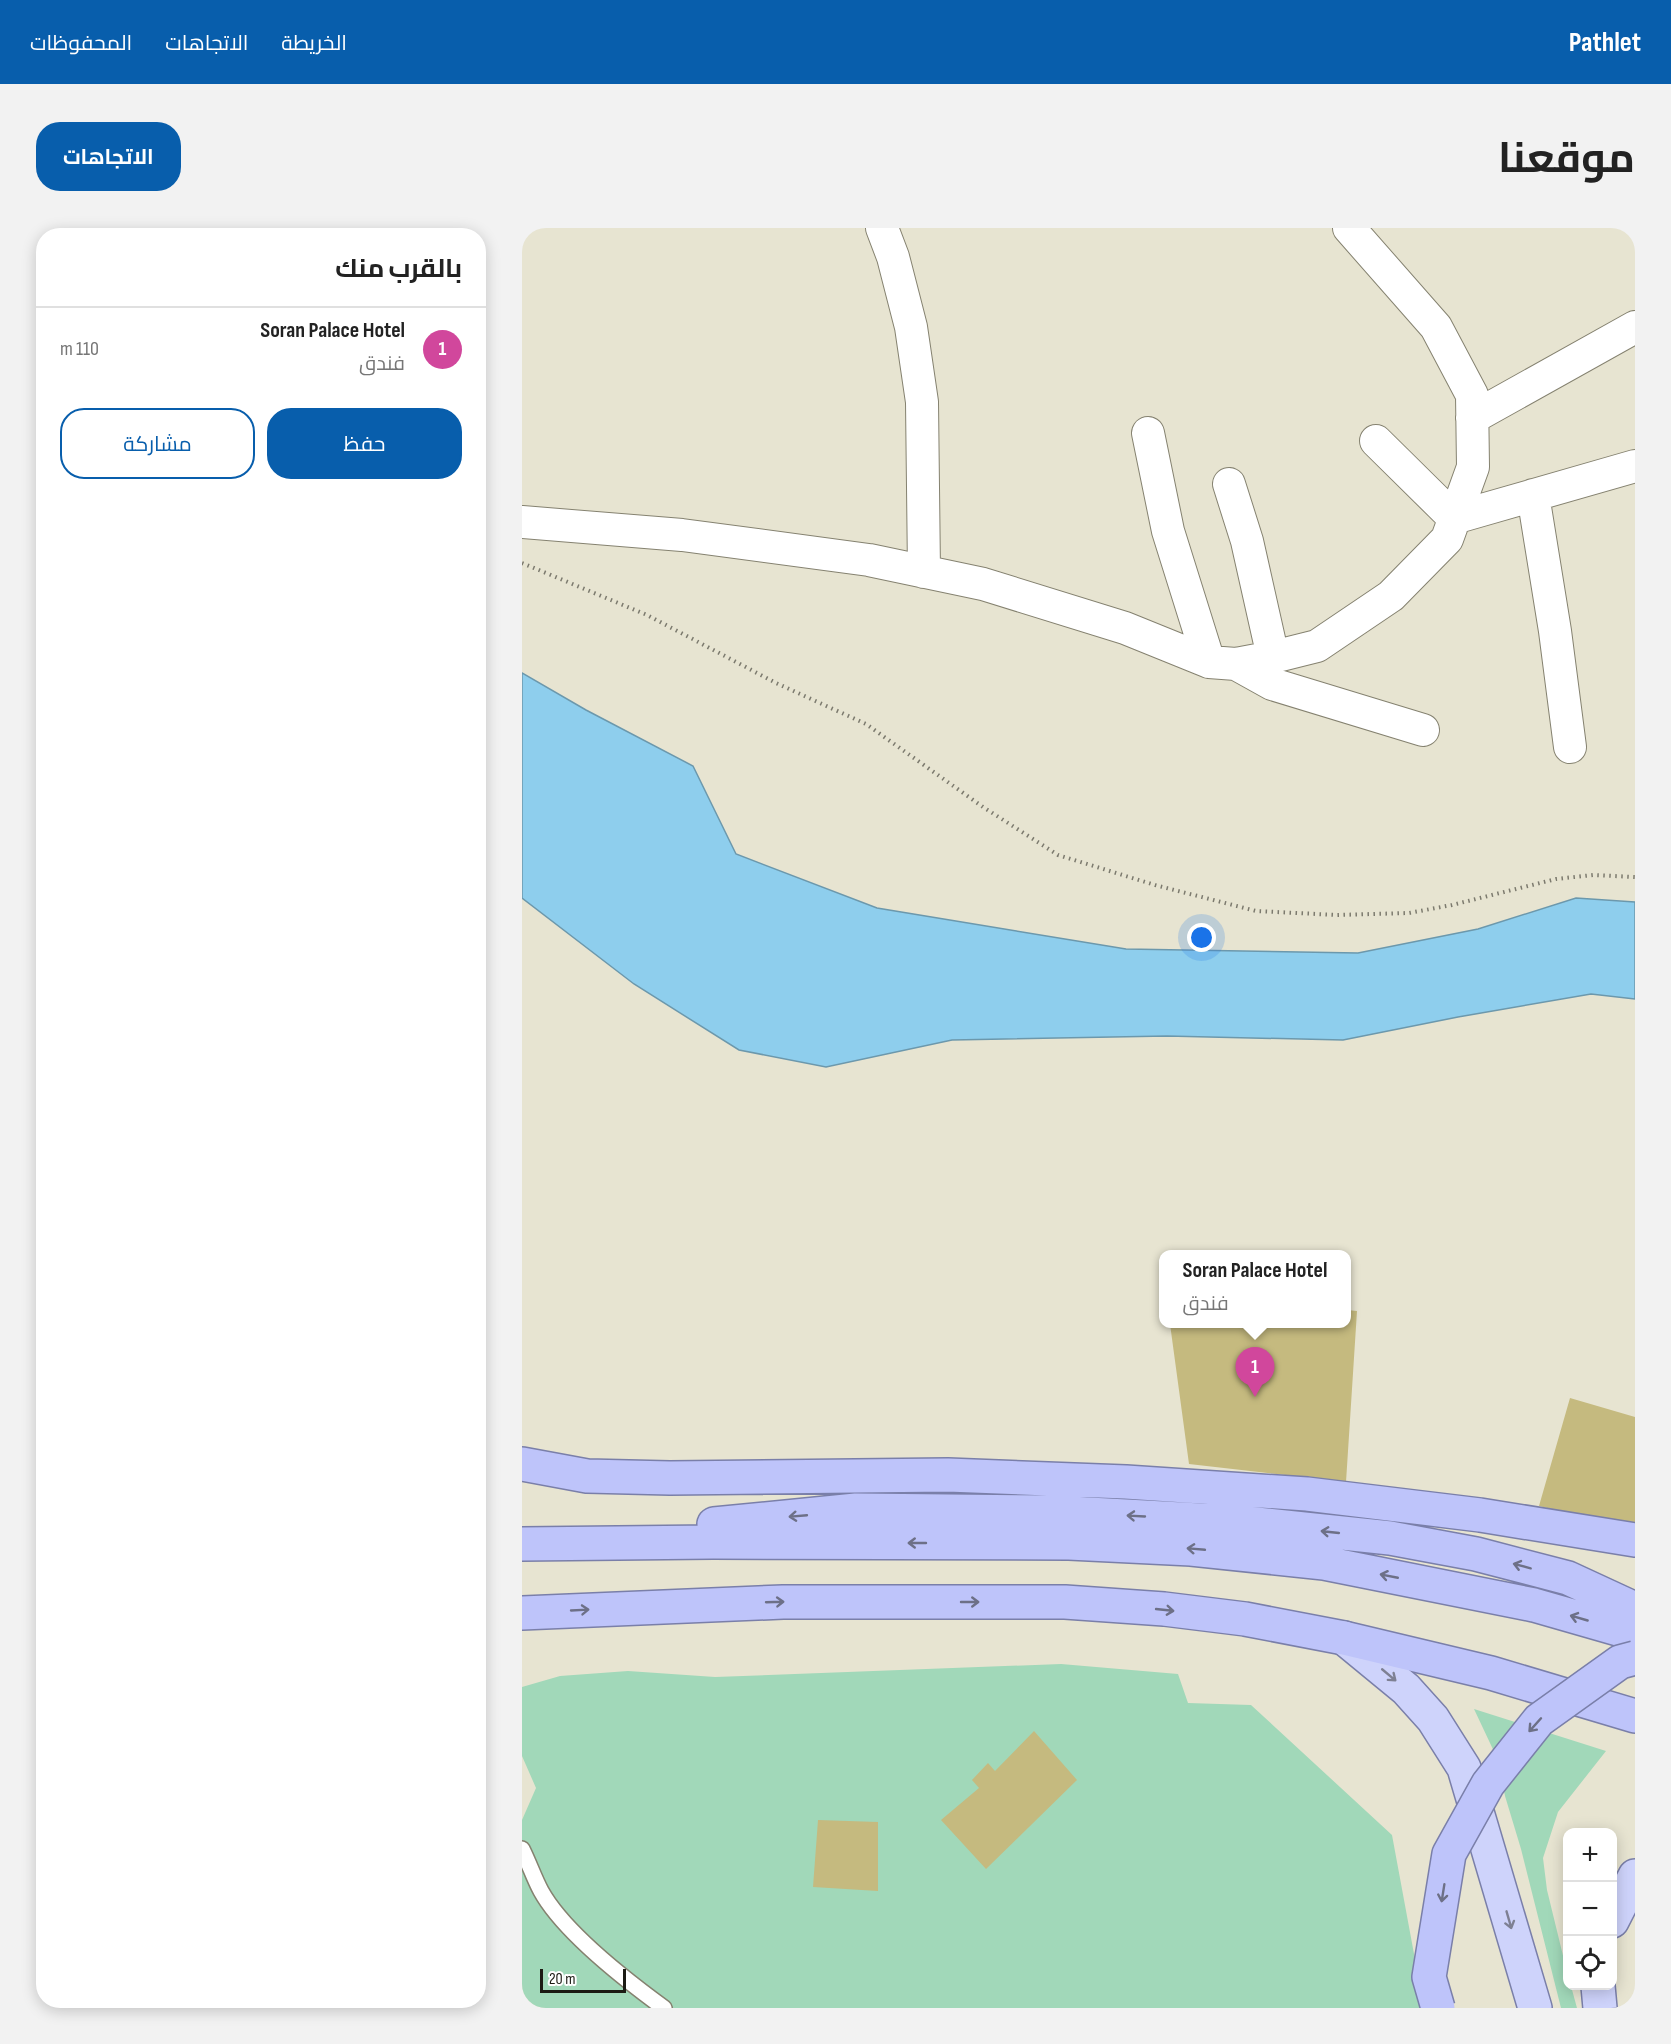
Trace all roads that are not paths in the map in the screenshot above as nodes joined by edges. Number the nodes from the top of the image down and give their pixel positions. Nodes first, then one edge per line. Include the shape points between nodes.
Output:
1 (882, 228) edge
2 (1349, 228) edge
3 (1635, 327) edge
4 (1472, 418) junction
5 (1148, 433) dead end
6 (1376, 441) dead end
7 (1635, 466) edge
8 (1229, 484) dead end
9 (1533, 495) junction
10 (1454, 518) junction
11 (522, 522) edge
12 (924, 572) junction
13 (1273, 657) junction
14 (1223, 663) junction
15 (1423, 730) dead end
16 (1570, 747) dead end
17 (522, 1464) edge
18 (1635, 1540) edge
19 (621, 1543) junction
20 (522, 1544) edge
21 (522, 1613) edge
22 (1629, 1625) edge
23 (1344, 1638) junction
24 (1635, 1658) edge
25 (1635, 1716) edge
26 (522, 1849) edge
27 (1635, 1876) edge
28 (1617, 1911) edge
29 (1598, 1990) edge
30 (664, 2008) edge
31 (1438, 2008) edge
32 (1535, 2008) edge
33 (1599, 2008) edge

1 - 12 street via 911,327 922,402
2 - 4 street via 1436,327 1472,395
3 - 4 street
4 - 10 street via 1473,467
5 - 14 street via 1168,531
6 - 10 street
7 - 9 street
8 - 13 street via 1247,541
9 - 10 street
9 - 16 street
10 - 13 street via 1447,539 1391,596 1317,646
11 - 12 street via 682,536 869,560
12 - 14 street via 983,584
13 - 14 street
14 - 15 street via 1272,684
17 - 18 highway via 587,1476 670,1479 948,1474 1307,1494 1480,1515
19 - 20 highway
22 -> 19 highway via 1324,1563 1191,1549 1069,1543
22 -> 19 highway via 1568,1578 1476,1554 1390,1538 1225,1521 1051,1512 856,1510 676,1529
21 -> 23 highway via 783,1602 1065,1602 1164,1609
23 - 25 highway via 1491,1673
23 -> 32 main road via 1406,1689 1433,1719 1464,1768
24 -> 31 highway, bridge via 1620,1662 1539,1720 1488,1784 1449,1854 1429,1977
26 - 30 lane via 559,1917
27 - 28 main road
29 - 33 main road

